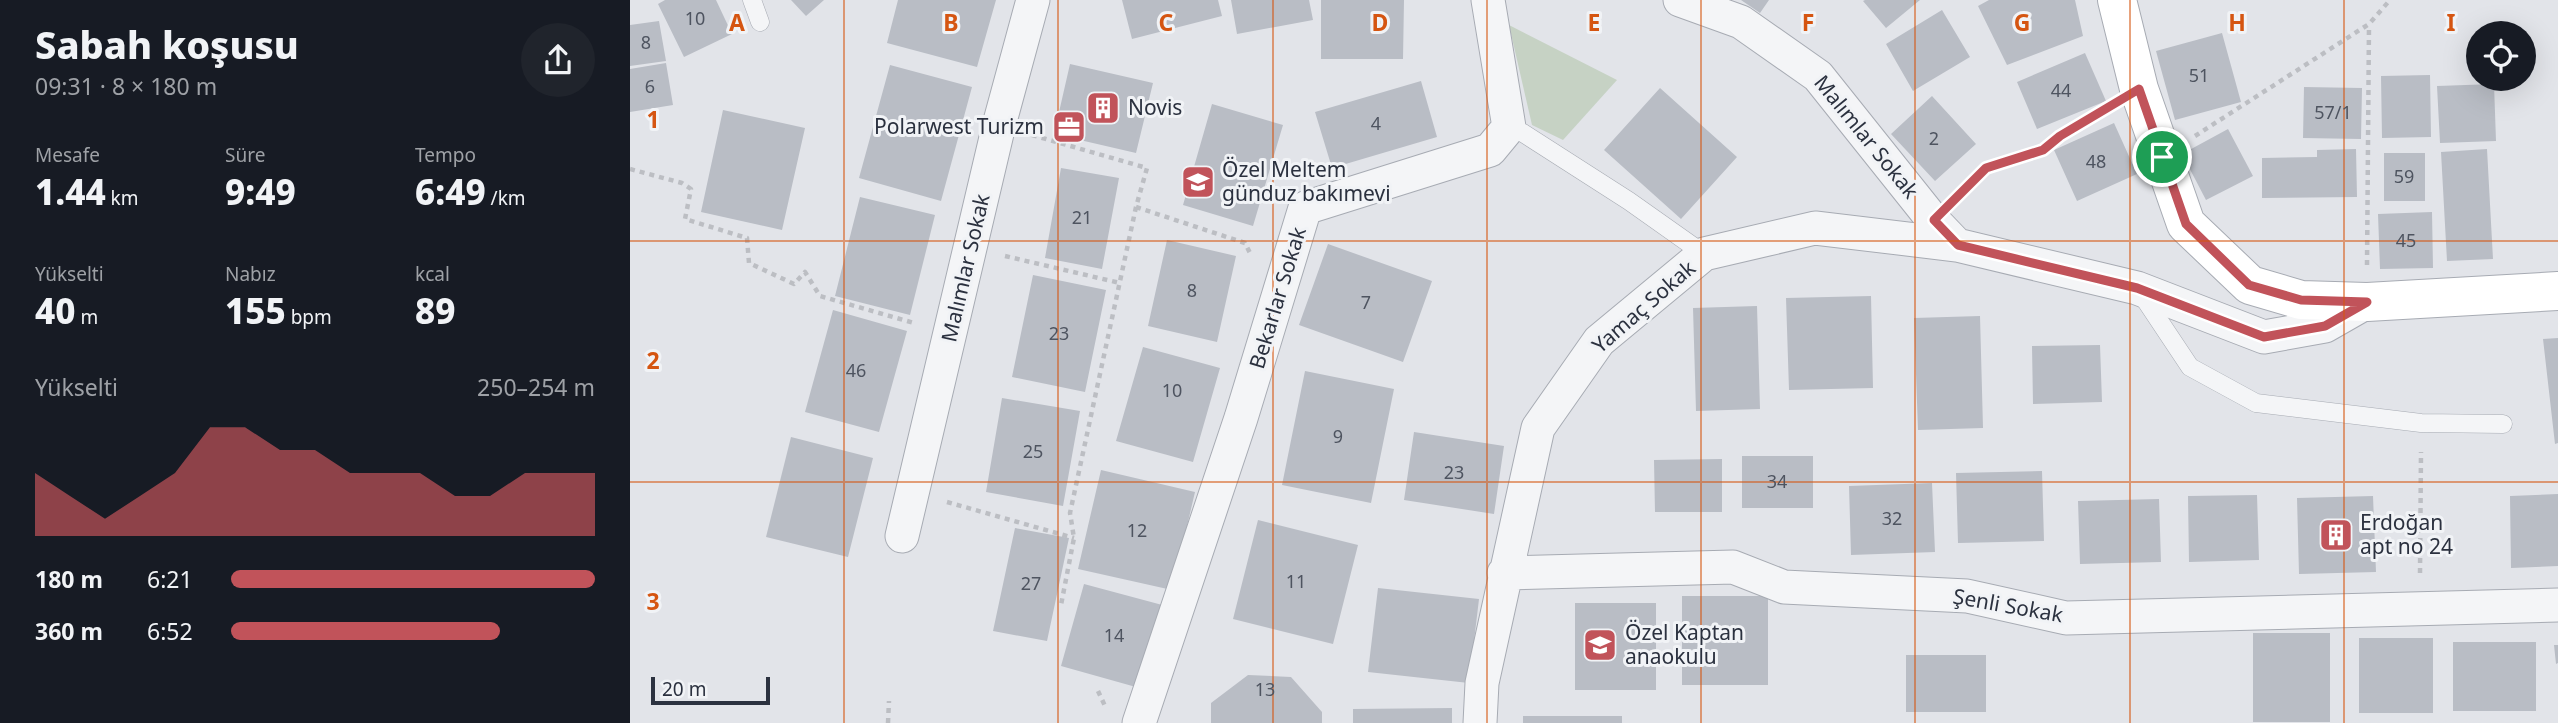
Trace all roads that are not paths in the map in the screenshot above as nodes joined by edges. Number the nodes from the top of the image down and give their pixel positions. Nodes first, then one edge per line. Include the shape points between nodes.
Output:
1 (752, 0) edge
2 (1032, 0) edge
3 (1488, 0) edge
4 (1680, 0) edge
5 (2117, 0) edge
6 (760, 22) dead end
7 (1509, 127) junction
8 (1958, 245) junction
9 (1704, 254) junction
10 (2137, 288) junction
11 (2558, 291) edge
12 (2367, 302) junction
13 (2503, 424) dead end
14 (902, 536) dead end
15 (1504, 573) junction
16 (2558, 605) edge
17 (1139, 723) edge
18 (1480, 723) edge

1 - 6 lane
2 - 14 street, Malımlar Sokak
3 - 7 street
4 - 8 street, Malımlar Sokak via 1741,22 1818,76
5 - 12 street via 2139,89 2186,224 2249,285 2301,300
7 - 9 lane
7 - 17 street, Bekarlar Sokak via 1490,150 1305,208 1241,418
8 - 9 street, Yamaç Sokak via 1815,228
8 - 10 street
9 - 15 street, Yamaç Sokak via 1599,341 1538,428
10 - 12 street via 2264,337 2325,326
10 - 13 lane via 2190,367 2256,403 2421,422
11 - 12 street
15 - 16 street, Şenli Sokak via 1732,566 1784,587 1966,596 2066,618
15 - 18 street, Yamaç Sokak via 1482,683

